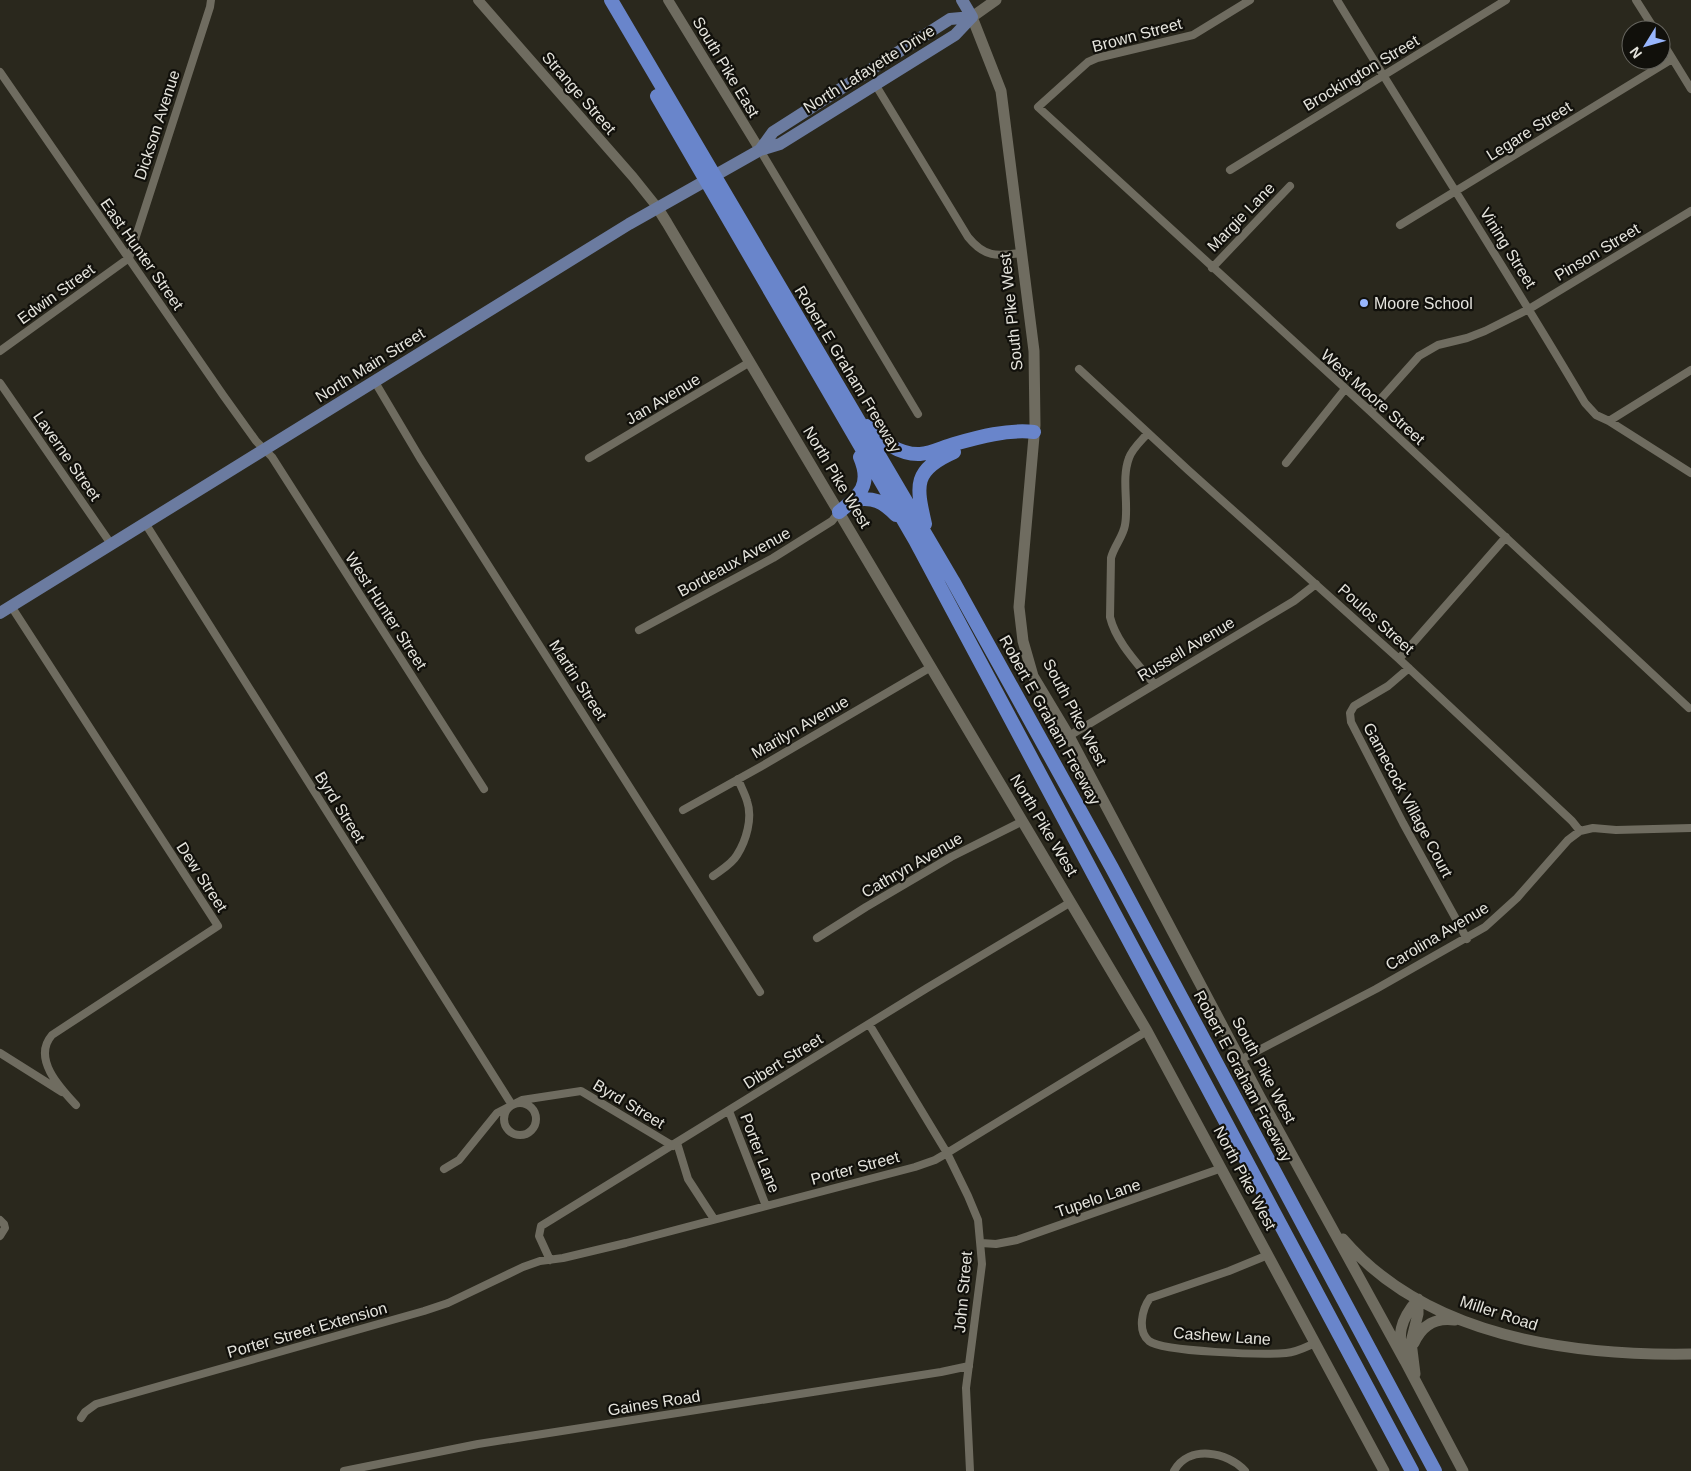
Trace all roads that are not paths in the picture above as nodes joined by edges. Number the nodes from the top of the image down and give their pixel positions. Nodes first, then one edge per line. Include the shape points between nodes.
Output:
1 (211, 0) edge
2 (478, 0) edge
3 (668, 0) edge
4 (962, 0) edge
5 (969, 0) edge
6 (996, 0) edge
7 (1250, 0) edge
8 (1337, 0) edge
9 (1506, 0) edge
10 (1636, 0) edge
11 (607, 1) edge
12 (972, 17) junction
13 (1649, 20) edge
14 (1672, 59) joint
15 (0, 72) edge
16 (1382, 75) junction
17 (875, 84) junction
18 (1691, 89) edge
19 (1038, 107) joint
20 (760, 150) junction
21 (1230, 170) dead end
22 (1290, 186) dead end
23 (1457, 191) junction
24 (657, 208) junction
25 (1691, 211) edge
26 (1400, 225) dead end
27 (1022, 253) junction
28 (128, 258) junction
29 (1212, 268) junction
30 (1529, 309) junction
31 (0, 351) edge
32 (750, 362) junction
33 (1079, 369) dead end
34 (1691, 370) edge
35 (375, 382) junction
36 (0, 383) edge
37 (1345, 389) junction
38 (1370, 411) junction
39 (848, 414) junction
40 (918, 414) dead end
41 (1609, 421) junction
42 (1034, 432) junction
43 (1148, 433) junction
44 (986, 437) junction
45 (265, 450) junction
46 (589, 458) dead end
47 (1286, 463) dead end
48 (1691, 473) edge
49 (854, 500) junction
50 (838, 512) junction
51 (145, 523) junction
52 (1506, 537) junction
53 (922, 539) junction
54 (111, 544) junction
55 (1316, 584) junction
56 (11, 606) junction
57 (0, 613) edge
58 (639, 630) dead end
59 (1399, 659) junction
60 (931, 667) junction
61 (1409, 668) junction
62 (1154, 684) junction
63 (1689, 708) dead end
64 (1069, 736) junction
65 (738, 779) junction
66 (484, 789) dead end
67 (683, 810) dead end
68 (1023, 821) junction
69 (1691, 829) edge
70 (1580, 831) junction
71 (713, 876) dead end
72 (1071, 902) junction
73 (818, 938) dead end
74 (1467, 939) junction
75 (760, 992) dead end
76 (869, 1024) junction
77 (1147, 1031) junction
78 (0, 1053) edge
79 (1240, 1060) junction
80 (66, 1094) junction
81 (76, 1105) dead end
82 (512, 1105) junction
83 (729, 1111) junction
84 (675, 1144) junction
85 (947, 1153) junction
86 (1222, 1168) junction
87 (444, 1169) dead end
88 (766, 1206) junction
89 (714, 1219) junction
90 (0, 1220) edge
91 (1329, 1223) junction
92 (0, 1236) edge
93 (981, 1243) junction
94 (1268, 1255) junction
95 (550, 1260) junction
96 (540, 1261) joint
97 (1418, 1299) junction
98 (1467, 1322) junction
99 (1315, 1343) junction
100 (1412, 1349) junction
101 (1691, 1354) edge
102 (1405, 1361) junction
103 (969, 1366) junction
104 (1417, 1382) junction
105 (81, 1418) dead end
106 (344, 1471) edge
107 (970, 1471) edge
108 (1174, 1471) edge
109 (1245, 1471) edge
110 (1384, 1471) edge
111 (1412, 1471) edge
112 (1435, 1471) edge
113 (1463, 1471) edge

1 - 28 street, Dickson Avenue
2 - 24 street, Strange Street
3 - 20 street, South Pike East
4 - 12 main road
5 - 12 main road
6 - 12 main road
7 - 19 street, Brown Street via 1193,35 1088,62
8 - 16 street, Vining Street
9 - 16 street, Brockington Street
10 - 13 street
11 - 39 highway, Robert E Graham Freeway
12 - 17 main road, North Lafayette Drive via 955,35
12 - 20 main road via 950,20 773,132
12 - 27 main road, South Pike West via 1001,91
14 - 18 street
14 - 23 street, Legare Street
15 - 28 street, East Hunter Street
16 - 21 street, Brockington Street
16 - 23 street, Vining Street
17 - 20 main road, North Lafayette Drive via 780,144
17 - 27 street via 975,246 991,255
19 - 29 street, West Moore Street
20 - 24 main road, North Main Street
20 - 40 street
22 - 29 street, Margie Lane
23 - 26 street, Legare Street
23 - 30 street, Vining Street
24 - 32 main road, North Pike West
24 - 35 main road, North Main Street
25 - 30 street, Pinson Street
27 - 42 main road, South Pike West via 1034,351
28 - 31 street, Edwin Street
28 - 45 street, East Hunter Street
29 - 37 street, West Moore Street
30 - 38 street, Pinson Street via 1486,331 1428,350
30 - 41 street, Vining Street via 1585,403 1596,415
32 - 46 street, Jan Avenue
32 - 50 main road, North Pike West
33 - 43 street, Poulos Street
34 - 41 street
35 - 45 main road, North Main Street
35 - 75 street, Martin Street
36 - 54 street, Laverne Street
37 - 38 street, West Moore Street
37 - 47 street
38 - 52 street, West Moore Street
39 - 44 highway via 880,439 908,453 921,454
39 - 49 highway via 866,477
39 - 53 highway, Robert E Graham Freeway
41 - 48 street, Vining Street
42 - 44 highway via 1014,431
42 - 64 main road, South Pike West via 1019,607 1023,641 1034,676
43 - 55 street, Poulos Street
43 - 62 street via 1134,450 1126,468 1125,525 1111,558 1110,616 1119,638
44 - 53 highway via 931,464 918,483
45 - 51 main road, North Main Street
45 - 66 street, West Hunter Street
49 - 50 highway
49 - 53 highway via 872,499 886,504
50 - 58 street, Bordeaux Avenue via 832,521 772,558
50 - 60 main road, North Pike West
51 - 54 main road, North Main Street
51 - 82 street, Byrd Street
52 - 59 street
52 - 63 street, West Moore Street
53 - 111 highway, Robert E Graham Freeway
53 - 112 highway, Robert E Graham Freeway via 1098,843
54 - 56 main road, North Main Street
55 - 59 street, Poulos Street
55 - 62 street, Russell Avenue via 1294,601
56 - 57 main road, North Main Street
56 - 80 street, Dew Street via 218,926 52,1035 47,1041 44,1056 52,1075
59 - 61 street, Poulos Street
60 - 65 street, Marilyn Avenue
60 - 68 main road, North Pike West
61 - 70 street, Poulos Street
61 - 74 street, Gamecock Village Court via 1388,686 1357,703 1352,709 1351,722
62 - 64 street, Russell Avenue
64 - 79 main road, South Pike West
65 - 67 street, Marilyn Avenue
65 - 71 street via 748,803 747,832 737,856
68 - 72 main road, North Pike West
68 - 73 street, Cathryn Avenue via 951,857
69 - 70 street via 1593,828
70 - 74 street, Carolina Avenue via 1499,916
72 - 76 street, Dibert Street
72 - 77 main road, North Pike West
74 - 79 street, Carolina Avenue
76 - 83 street, Dibert Street
76 - 85 street, John Street
77 - 85 street, Porter Street
77 - 86 main road, North Pike West
78 - 80 street
79 - 91 main road, South Pike West
80 - 81 street, Dew Street
82 - 82 street via 504,1116 506,1126 517,1135 530,1132 536,1124 533,1109 524,1103
82 - 84 street, Byrd Street via 522,1100 581,1091
82 - 87 street via 497,1113 459,1160
83 - 84 street, Dibert Street
83 - 88 street, Porter Lane
84 - 89 street via 688,1179
84 - 95 street, Dibert Street via 541,1226 539,1236
85 - 88 street, Porter Street via 915,1167
85 - 93 street, John Street via 978,1220
86 - 93 street, Tupelo Lane via 1017,1240
86 - 94 main road, North Pike West
88 - 89 street, Porter Street
89 - 95 street, Porter Street
90 - 92 street via 5,1228
91 - 97 main road, Miller Road via 1363,1259
91 - 102 main road
93 - 103 street, John Street via 981,1285
94 - 99 main road, North Pike West
94 - 99 street, Cashew Lane via 1150,1298 1143,1311 1146,1337 1161,1346 1230,1352 1287,1353
95 - 96 street, Porter Street
96 - 105 street, Porter Street Extension via 448,1303 96,1404
97 - 98 main road, Miller Road
97 - 100 main road
97 - 102 main road via 1403,1322 1401,1340
98 - 100 main road via 1445,1319 1431,1323 1421,1331
98 - 101 main road, Miller Road via 1542,1344 1621,1353
99 - 110 main road, North Pike West
100 - 104 main road
102 - 104 main road
103 - 106 street, Gaines Road via 478,1444
103 - 107 street, John Street via 966,1402
104 - 113 main road
108 - 109 street via 1192,1456 1215,1454 1238,1463

